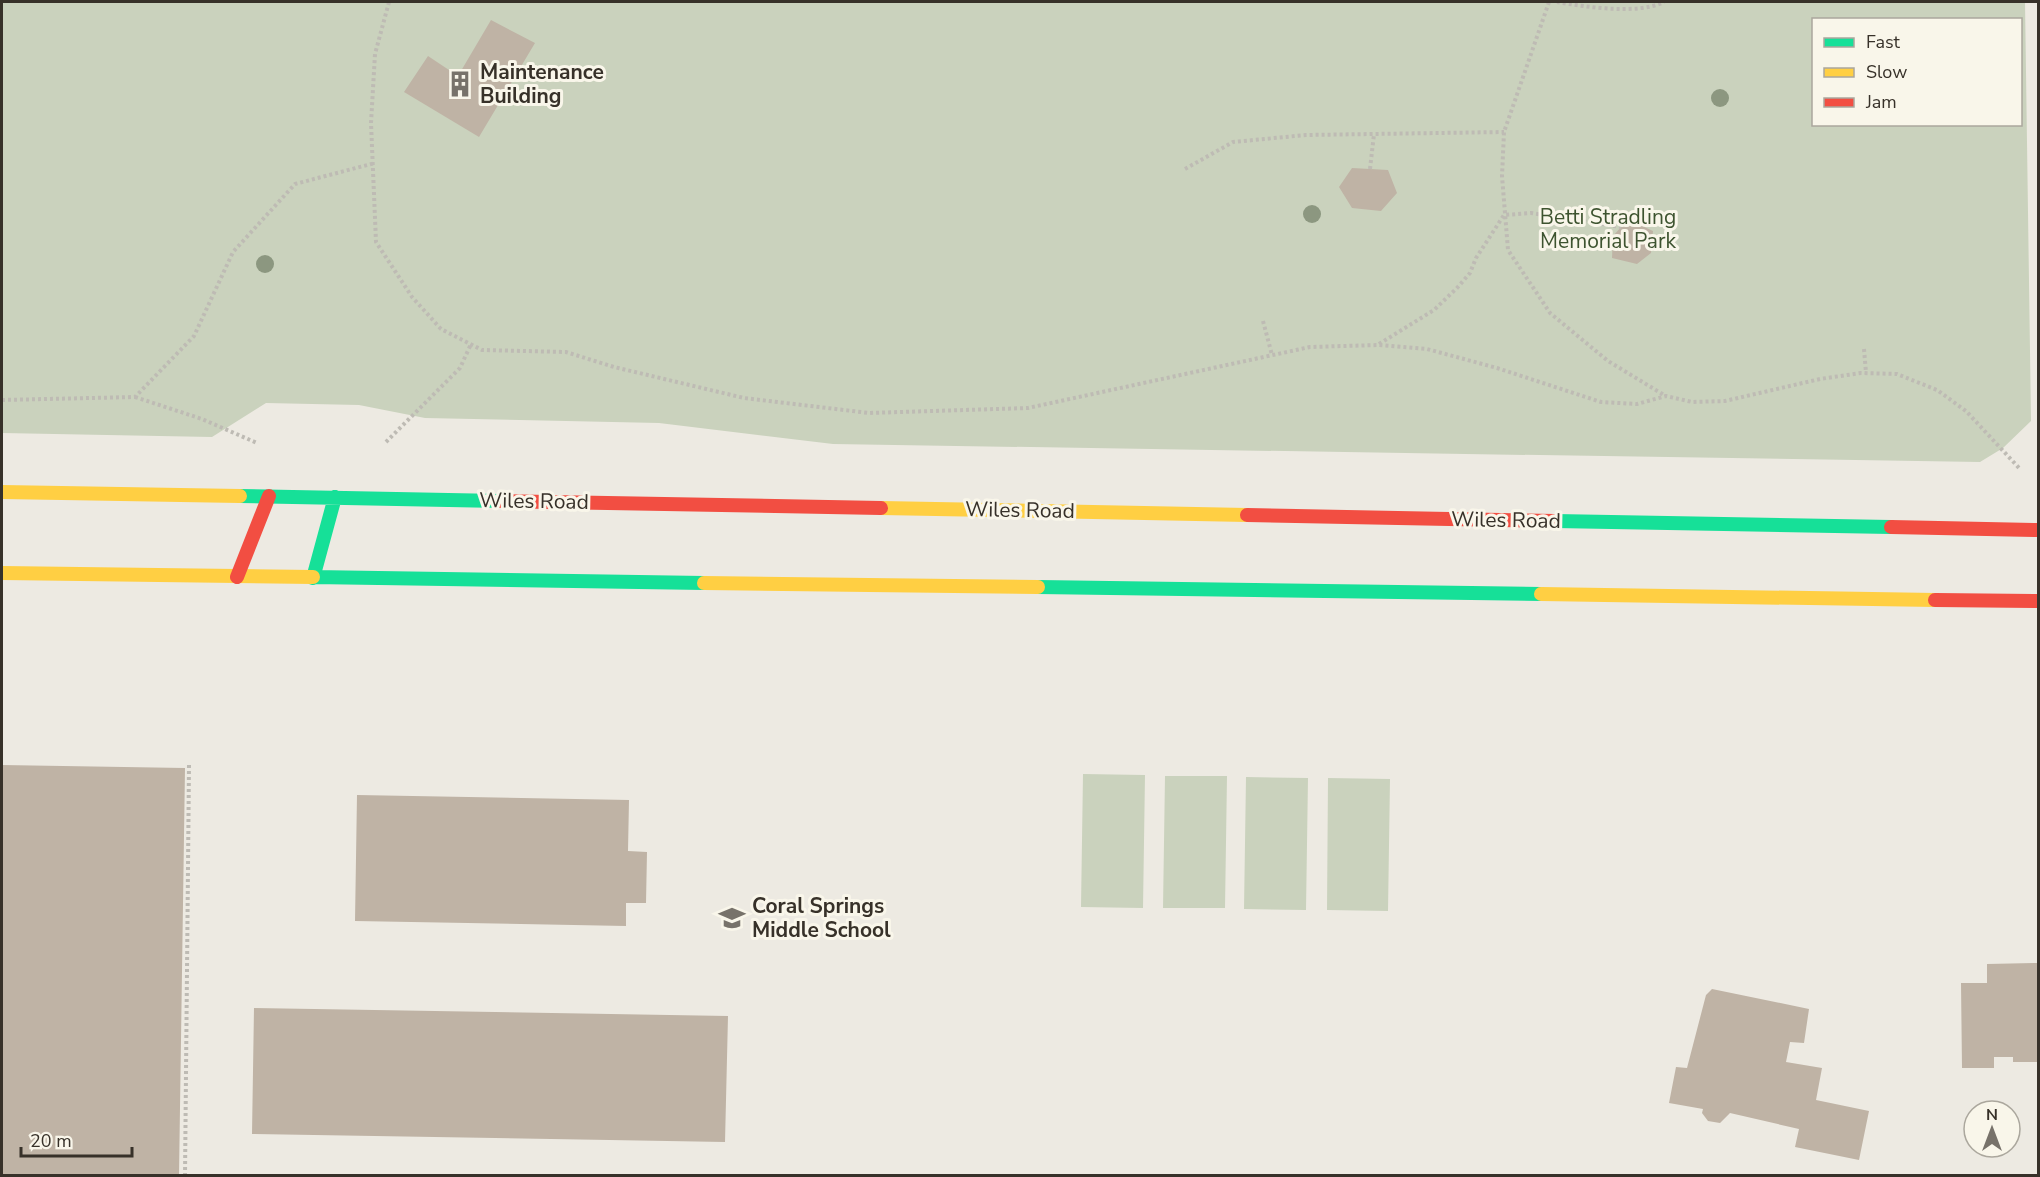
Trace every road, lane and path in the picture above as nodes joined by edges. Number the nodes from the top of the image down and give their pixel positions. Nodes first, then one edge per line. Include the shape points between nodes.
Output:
1 (389, 2) edge
2 (1549, 2) edge
3 (1557, 2) edge
4 (1664, 2) edge
5 (1504, 132) junction
6 (1374, 134) junction
7 (375, 163) junction
8 (1185, 169) dead end
9 (1370, 169) dead end
10 (1504, 215) junction
11 (1621, 227) dead end
12 (1263, 321) dead end
13 (471, 344) junction
14 (1378, 345) junction
15 (1864, 349) dead end
16 (1272, 355) junction
17 (1866, 373) junction
18 (1665, 396) junction
19 (135, 397) junction
20 (2, 399) edge
21 (386, 442) dead end
22 (257, 443) dead end
23 (2019, 469) dead end
24 (2, 492) edge
25 (268, 496) junction
26 (335, 497) junction
27 (2038, 530) edge
28 (2, 573) edge
29 (237, 578) junction
30 (313, 578) junction
31 (2038, 601) edge
32 (189, 765) dead end
33 (185, 1176) edge

1 - 7 path via 375,54
2 - 5 path
3 - 4 path via 1595,8 1655,6
5 - 6 path
5 - 10 path
6 - 8 path via 1233,142
6 - 9 path
7 - 13 path via 376,242 412,297 441,329
7 - 19 path via 295,184 233,252 194,336
10 - 11 path via 1531,213
10 - 14 path via 1457,288 1434,310
10 - 18 path via 1508,250 1550,313 1608,361
12 - 16 path
13 - 16 path via 482,350 566,352 744,398 868,413 1028,408
13 - 21 path via 460,368
14 - 16 path via 1310,346
14 - 18 path via 1427,349 1601,402 1637,404
15 - 17 path
17 - 18 path via 1820,379 1725,401 1692,402
17 - 23 path via 1897,374 1937,390 1966,411
19 - 20 path
19 - 22 path via 202,419
24 - 25 main road, Wiles Road
25 - 26 main road, Wiles Road
25 - 29 main road
26 - 27 main road, Wiles Road
26 - 30 main road
28 - 29 main road
29 - 30 main road
30 - 31 main road
32 - 33 path

